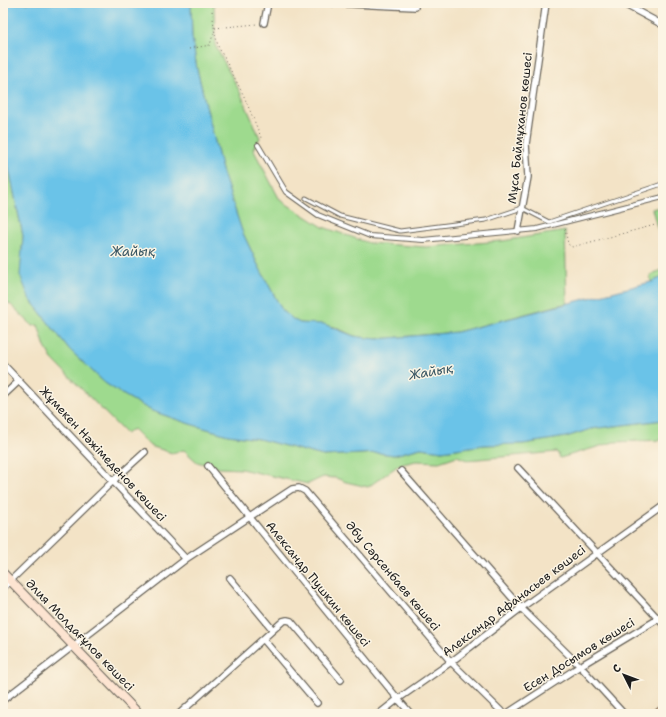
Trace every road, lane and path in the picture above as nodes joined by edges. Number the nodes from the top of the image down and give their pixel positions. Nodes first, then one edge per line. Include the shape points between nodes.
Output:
1 (211, 3) edge
2 (268, 3) edge
3 (330, 3) edge
4 (546, 3) edge
5 (622, 3) edge
6 (415, 7) dead end
7 (264, 23) joint
8 (663, 25) edge
9 (215, 28) junction
10 (189, 49) dead end
11 (258, 144) joint
12 (662, 184) dead end
13 (663, 197) edge
14 (306, 198) dead end
15 (522, 208) junction
16 (654, 225) dead end
17 (518, 231) junction
18 (566, 231) dead end
19 (3, 364) edge
20 (19, 381) junction
21 (3, 396) edge
22 (145, 452) dead end
23 (208, 466) dead end
24 (518, 468) dead end
25 (401, 471) dead end
26 (113, 481) junction
27 (663, 506) edge
28 (250, 517) junction
29 (597, 553) junction
30 (186, 559) junction
31 (3, 573) edge
32 (230, 578) dead end
33 (10, 581) junction
34 (3, 588) edge
35 (521, 608) junction
36 (661, 617) edge
37 (663, 624) edge
38 (273, 630) junction
39 (263, 639) junction
40 (73, 646) junction
41 (451, 662) junction
42 (580, 666) junction
43 (341, 680) dead end
44 (398, 699) junction
45 (3, 700) edge
46 (317, 703) dead end
47 (663, 710) edge
48 (139, 714) edge
49 (179, 714) edge
50 (379, 714) edge
51 (411, 714) edge
52 (505, 714) edge
53 (624, 714) edge
54 (658, 714) edge

1 - 9 path
2 - 7 street
3 - 6 street
4 - 15 street, Мұса Баймұханов көшесі via 526,144 528,177
5 - 8 street
7 - 9 path
9 - 10 path via 210,45
9 - 11 path via 218,46 243,94 261,137
11 - 17 street via 286,192 318,215 370,236 423,240
12 - 15 lane via 549,222
13 - 17 street via 536,229
14 - 15 lane via 340,216 400,231 486,220
15 - 17 street, Мұса Баймұханов көшесі
16 - 18 path via 572,247 568,244
19 - 20 street, Жұмекен Нәжімеденов көшесі
20 - 21 street
20 - 26 street, Жұмекен Нәжімеденов көшесі
22 - 26 street
23 - 28 street, Александр Пушкин көшесі
24 - 29 street
25 - 35 street
26 - 30 street, Жұмекен Нәжімеденов көшесі
26 - 33 street
27 - 29 street, Александр Афанасьев көшесі
28 - 30 street
28 - 41 street, Әбу Сәрсенбаев көшесі via 292,489 299,488 305,491
28 - 44 street, Александр Пушкин көшесі
29 - 35 street, Александр Афанасьев көшесі
29 - 36 street
30 - 40 street
31 - 33 main road, Әлия Молдағұлов көшесі
32 - 38 street
33 - 34 street
33 - 40 main road, Әлия Молдағұлов көшесі
35 - 41 street, Александр Афанасьев көшесі
35 - 42 street
36 - 37 street
36 - 42 street, Есен Досымов көшесі
38 - 39 street
38 - 43 street via 283,621 291,621
39 - 46 street
39 - 49 street
40 - 45 street
40 - 48 main road, Әлия Молдағұлов көшесі
41 - 44 street, Александр Афанасьев көшесі
41 - 52 street, Әбу Сәрсенбаев көшесі
42 - 52 street, Есен Досымов көшесі
42 - 53 street
44 - 50 street, Александр Афанасьев көшесі
44 - 51 street, Александр Пушкин көшесі
47 - 54 main road

